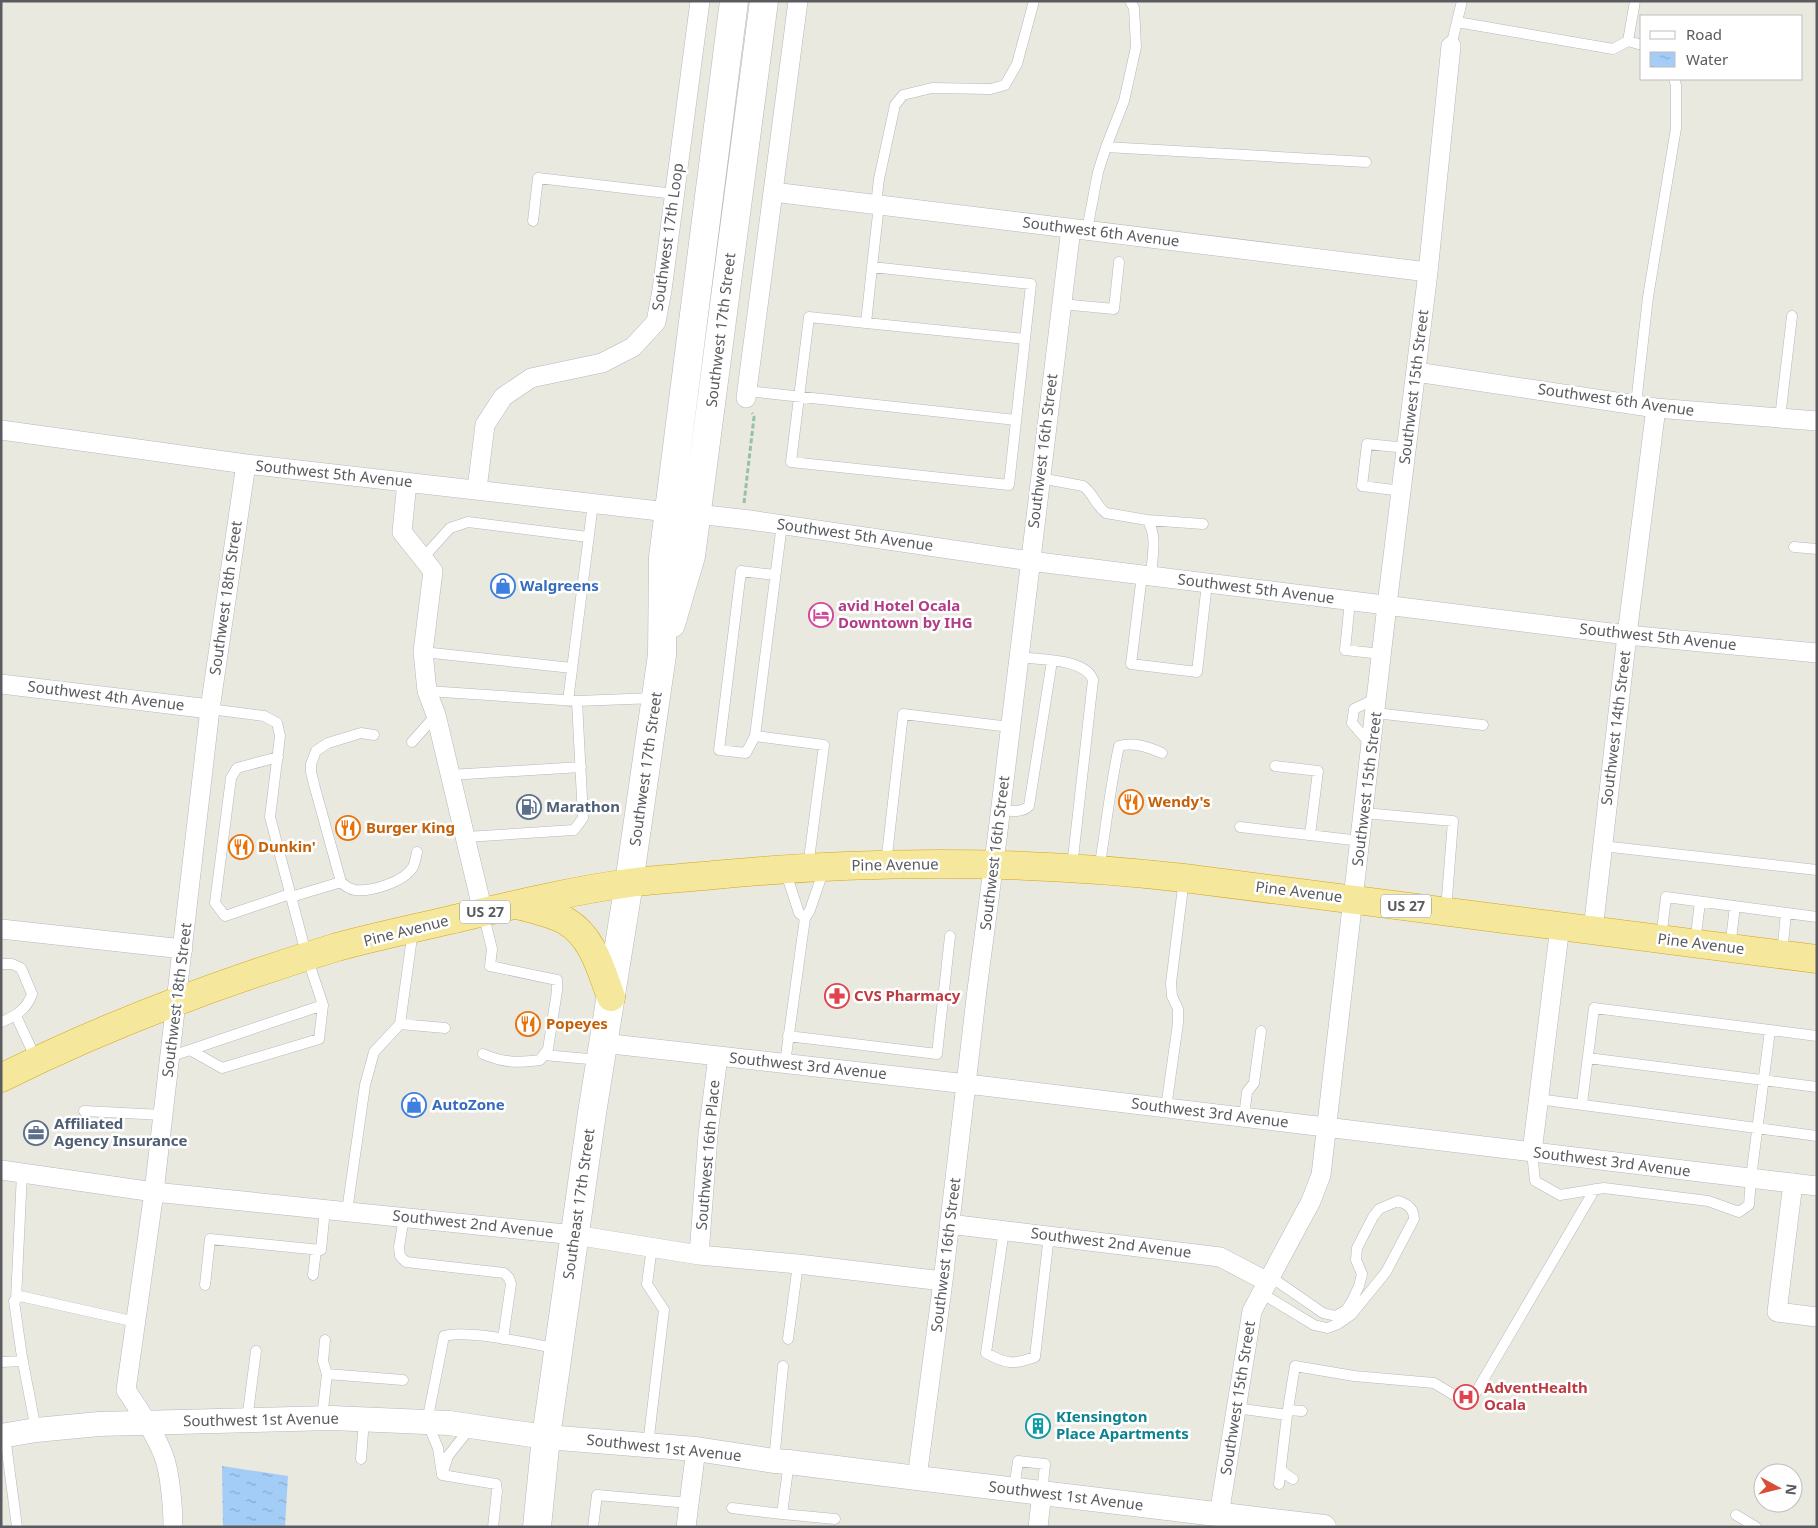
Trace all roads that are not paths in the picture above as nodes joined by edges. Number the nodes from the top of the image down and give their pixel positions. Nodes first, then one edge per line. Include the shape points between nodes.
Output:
1 (700, 1) edge
2 (734, 1) edge
3 (764, 1) edge
4 (798, 1) edge
5 (1034, 1) edge
6 (1130, 1) edge
7 (1462, 1) edge
8 (1635, 1) edge
9 (1457, 22) junction
10 (1628, 41) junction
11 (1640, 44) edge
12 (1451, 46) joint
13 (1674, 80) edge
14 (1106, 147) junction
15 (1366, 162) dead end
16 (773, 192) junction
17 (675, 194) junction
18 (878, 205) junction
19 (533, 221) dead end
20 (1079, 229) junction
21 (1119, 262) dead end
22 (872, 267) junction
23 (1428, 272) junction
24 (1062, 304) junction
25 (1792, 316) dead end
26 (866, 323) junction
27 (1025, 339) junction
28 (1416, 372) junction
29 (747, 395) joint
30 (798, 396) junction
31 (1636, 404) junction
32 (1656, 408) junction
33 (1780, 418) junction
34 (1016, 420) junction
35 (1817, 421) edge
36 (1, 430) edge
37 (1407, 448) junction
38 (246, 464) junction
39 (1040, 478) junction
40 (408, 482) junction
41 (477, 489) junction
42 (1402, 491) junction
43 (593, 503) junction
44 (668, 512) junction
45 (697, 514) junction
46 (1147, 520) junction
47 (782, 524) junction
48 (1203, 524) dead end
49 (588, 537) junction
50 (1794, 547) dead end
51 (1817, 549) edge
52 (423, 558) junction
53 (1030, 561) junction
54 (775, 575) junction
55 (1146, 576) junction
56 (1207, 583) junction
57 (1350, 601) junction
58 (1388, 605) junction
59 (1627, 634) junction
60 (423, 652) junction
61 (662, 654) junction
62 (1382, 654) junction
63 (1817, 654) edge
64 (1019, 658) junction
65 (1052, 661) junction
66 (572, 668) junction
67 (1, 684) edge
68 (427, 691) junction
69 (656, 698) junction
70 (573, 701) junction
71 (1376, 705) junction
72 (210, 709) junction
73 (436, 716) junction
74 (1483, 725) dead end
75 (1010, 727) junction
76 (374, 735) dead end
77 (755, 736) junction
78 (412, 742) dead end
79 (1162, 753) dead end
80 (278, 757) junction
81 (1275, 766) dead end
82 (581, 767) junction
83 (450, 775) junction
84 (1000, 810) junction
85 (1364, 814) junction
86 (1240, 827) dead end
87 (1310, 835) junction
88 (466, 836) junction
89 (1361, 841) junction
90 (1602, 846) junction
91 (417, 852) dead end
92 (886, 864) junction
93 (994, 865) junction
94 (806, 867) junction
95 (1072, 868) junction
96 (1099, 870) junction
97 (1817, 870) edge
98 (1184, 878) junction
99 (341, 882) junction
100 (630, 883) junction
101 (291, 896) junction
102 (1354, 899) junction
103 (1700, 902) junction
104 (517, 904) junction
105 (1735, 906) junction
106 (1446, 911) junction
107 (483, 912) junction
108 (1786, 913) junction
109 (805, 918) junction
110 (1817, 918) edge
111 (1560, 926) junction
112 (1, 929) edge
113 (413, 929) junction
114 (1593, 930) junction
115 (950, 936) dead end
116 (1661, 939) junction
117 (1695, 943) junction
118 (1730, 948) junction
119 (183, 949) junction
120 (1782, 954) junction
121 (307, 957) junction
122 (1817, 959) edge
123 (1, 964) edge
124 (611, 997) junction
125 (176, 1002) junction
126 (323, 1005) junction
127 (16, 1016) junction
128 (1, 1022) edge
129 (400, 1024) junction
130 (445, 1028) dead end
131 (1770, 1030) junction
132 (1261, 1031) dead end
133 (788, 1036) junction
134 (1817, 1036) edge
135 (190, 1050) junction
136 (602, 1051) junction
137 (483, 1054) dead end
138 (544, 1055) junction
139 (718, 1056) junction
140 (169, 1057) junction
141 (1588, 1058) junction
142 (36, 1060) junction
143 (785, 1063) junction
144 (1, 1078) edge
145 (1764, 1081) junction
146 (967, 1084) junction
147 (1817, 1087) edge
148 (1538, 1099) junction
149 (1582, 1104) junction
150 (1166, 1108) junction
151 (84, 1111) dead end
152 (163, 1114) junction
153 (1244, 1117) junction
154 (1327, 1127) junction
155 (1758, 1128) junction
156 (1817, 1136) edge
157 (1532, 1152) junction
158 (1, 1170) edge
159 (22, 1173) junction
160 (1751, 1178) junction
161 (1793, 1183) junction
162 (1817, 1186) edge
163 (1596, 1189) junction
164 (154, 1192) junction
165 (325, 1209) junction
166 (347, 1211) junction
167 (404, 1217) junction
168 (949, 1224) junction
169 (1004, 1230) junction
170 (575, 1235) junction
171 (1048, 1235) junction
172 (652, 1247) junction
173 (316, 1250) junction
174 (699, 1255) junction
175 (798, 1264) junction
176 (313, 1275) dead end
177 (944, 1281) junction
178 (1267, 1284) junction
179 (205, 1286) dead end
180 (16, 1300) junction
181 (1817, 1317) edge
182 (136, 1322) junction
183 (503, 1339) junction
184 (788, 1339) dead end
185 (326, 1340) dead end
186 (559, 1348) junction
187 (256, 1351) dead end
188 (23, 1361) junction
189 (1, 1362) edge
190 (783, 1366) dead end
191 (327, 1374) junction
192 (403, 1380) dead end
193 (1456, 1396) junction
194 (1236, 1408) junction
195 (1456, 1409) dead end
196 (1302, 1411) dead end
197 (1288, 1412) junction
198 (322, 1418) junction
199 (364, 1419) junction
200 (247, 1420) junction
201 (146, 1422) junction
202 (428, 1422) junction
203 (471, 1426) junction
204 (36, 1430) junction
205 (3, 1436) edge
206 (546, 1437) junction
207 (648, 1445) junction
208 (696, 1449) junction
209 (361, 1459) dead end
210 (781, 1461) junction
211 (1281, 1471) junction
212 (442, 1475) junction
213 (917, 1478) junction
214 (1293, 1479) dead end
215 (1279, 1484) dead end
216 (1042, 1493) junction
217 (689, 1503) junction
218 (732, 1508) dead end
219 (782, 1514) junction
220 (1736, 1514) dead end
221 (836, 1520) dead end
222 (1218, 1521) edge
223 (16, 1527) edge
224 (173, 1527) edge
225 (493, 1527) edge
226 (537, 1527) edge
227 (593, 1527) edge
228 (686, 1527) edge
229 (1038, 1527) edge
230 (1324, 1527) edge
231 (1756, 1527) edge

1 - 17 street, Southwest 17th Loop
2 - 44 main road, Southwest 17th Street
3 - 45 main road, Southwest 17th Street
4 - 16 street
5 - 18 lane via 1017,64 1005,84 991,89 932,88 903,95 895,105 879,179
6 - 14 lane via 1134,8 1136,47 1124,101
7 - 9 lane
8 - 10 lane
9 - 10 lane via 1613,49
9 - 12 lane
10 - 11 lane
12 - 23 street, Southwest 15th Street
13 - 31 lane via 1676,128 1648,297
14 - 15 lane
14 - 20 lane
16 - 18 street, Southwest 6th Avenue
16 - 29 street
17 - 19 lane via 538,178
17 - 41 street, Southwest 17th Loop via 656,322 633,347 602,362 531,378 503,397 486,425
18 - 20 street, Southwest 6th Avenue
18 - 22 lane
20 - 23 street, Southwest 6th Avenue
20 - 24 street, Southwest 16th Street
21 - 24 lane via 1114,309
22 - 26 lane
22 - 27 lane via 1031,284
23 - 28 street, Southwest 15th Street
24 - 39 street, Southwest 16th Street
25 - 33 lane
26 - 27 lane
26 - 30 lane via 809,317
27 - 34 lane
28 - 31 street, Southwest 6th Avenue
28 - 37 street, Southwest 15th Street
29 - 30 lane
30 - 34 lane
30 - 34 lane via 791,462 1009,485
31 - 32 street, Southwest 6th Avenue
32 - 33 street, Southwest 6th Avenue
32 - 59 street, Southwest 14th Street
33 - 35 street, Southwest 6th Avenue
36 - 38 street, Southwest 5th Avenue
37 - 42 street, Southwest 15th Street
37 - 42 lane via 1367,444 1362,486
38 - 40 street, Southwest 5th Avenue
38 - 72 street, Southwest 18th Street
39 - 46 lane via 1083,486 1106,513
39 - 53 street, Southwest 16th Street
40 - 41 street, Southwest 5th Avenue
40 - 52 street via 402,532
41 - 43 street, Southwest 5th Avenue
42 - 58 street, Southwest 15th Street
43 - 44 street, Southwest 5th Avenue
43 - 49 lane
44 - 61 main road, Southwest 17th Street via 663,557
45 - 47 street, Southwest 5th Avenue
45 - 61 main road, Southwest 17th Street via 691,556
46 - 48 lane
46 - 55 lane via 1153,535
47 - 53 street, Southwest 5th Avenue
47 - 54 lane
49 - 52 lane via 468,522 450,528
49 - 66 lane
50 - 51 lane
52 - 60 street via 433,571
53 - 55 street, Southwest 5th Avenue
53 - 64 street, Southwest 16th Street
54 - 77 lane
54 - 77 lane via 741,570 719,750 746,753
55 - 56 street, Southwest 5th Avenue
55 - 56 lane via 1131,664 1197,672
56 - 57 street, Southwest 5th Avenue
57 - 58 street, Southwest 5th Avenue
57 - 62 lane via 1344,650
58 - 59 street, Southwest 5th Avenue
58 - 62 street, Southwest 15th Street
59 - 63 street, Southwest 5th Avenue
59 - 90 street, Southwest 14th Street
60 - 66 lane
60 - 68 street
61 - 69 main road, Southwest 17th Street
62 - 71 street, Southwest 15th Street
64 - 65 lane
64 - 75 street, Southwest 16th Street
65 - 84 lane via 1029,806 1019,811
65 - 95 lane via 1084,668 1093,680
66 - 70 lane
67 - 72 street, Southwest 4th Avenue
68 - 70 lane
68 - 73 street
69 - 70 lane
69 - 100 main road, Southwest 17th Street
70 - 82 lane
71 - 74 lane
71 - 85 street, Southwest 15th Street
72 - 80 lane via 264,716 277,724 280,736
72 - 119 street, Southwest 18th Street
73 - 78 lane
73 - 83 street
75 - 84 street, Southwest 16th Street
75 - 92 lane via 903,714
76 - 99 lane via 361,733 328,743 316,751 311,764
77 - 94 lane via 824,745
79 - 96 lane via 1128,743 1118,746
80 - 101 lane via 270,817
80 - 101 lane via 237,768 231,778 215,903 225,916
81 - 87 lane via 1318,771
82 - 83 lane
82 - 88 lane via 583,818 574,830
83 - 88 street
84 - 93 street, Southwest 16th Street
85 - 89 street, Southwest 15th Street
85 - 106 lane via 1454,821
86 - 87 lane
87 - 89 lane
88 - 107 street
89 - 102 street, Southwest 15th Street
90 - 97 lane
90 - 114 street, Southwest 14th Street
91 - 99 lane via 414,866 401,880 360,890 352,890
92 - 93 highway, Pine Avenue / US 27
92 - 94 highway, Pine Avenue / US 27
93 - 95 highway, Pine Avenue / US 27
93 - 146 street, Southwest 16th Street
94 - 100 highway, Pine Avenue / US 27
94 - 109 lane via 810,910
94 - 109 lane via 799,912
95 - 96 highway, Pine Avenue / US 27
96 - 98 highway, Pine Avenue / US 27
98 - 102 highway, Pine Avenue / US 27
98 - 150 lane via 1171,983 1178,1023
99 - 101 lane
100 - 104 highway, Pine Avenue / US 27
100 - 124 main road, Southeast 17th Street
101 - 121 lane
102 - 106 highway, Pine Avenue / US 27
102 - 154 street, Southwest 15th Street
103 - 105 lane
103 - 116 lane via 1666,897
103 - 117 lane
104 - 107 highway, Pine Avenue / US 27
104 - 124 highway via 566,921 582,936 595,954
105 - 108 lane
105 - 118 lane
106 - 111 highway, Pine Avenue / US 27
107 - 113 highway, Pine Avenue / US 27
107 - 138 lane via 492,948 490,966 557,980 548,1050
108 - 110 lane
108 - 120 lane
109 - 133 lane
111 - 114 highway, Pine Avenue / US 27
111 - 148 street
112 - 119 street
113 - 121 highway, Pine Avenue / US 27
113 - 129 lane
114 - 116 highway, Pine Avenue / US 27
115 - 133 lane via 937,1054
116 - 117 highway, Pine Avenue / US 27
117 - 118 highway, Pine Avenue / US 27
118 - 120 highway, Pine Avenue / US 27
119 - 125 street, Southwest 18th Street
120 - 122 highway, Pine Avenue / US 27
121 - 125 highway, Pine Avenue / US 27
121 - 126 lane
123 - 127 lane via 22,968 32,994
124 - 136 main road, Southeast 17th Street
125 - 140 street, Southwest 18th Street
125 - 142 highway, Pine Avenue / US 27
126 - 135 lane
126 - 135 lane via 319,1039 222,1068
127 - 128 lane
127 - 142 lane
129 - 130 lane
129 - 166 lane via 374,1052 364,1085
131 - 134 lane
131 - 141 lane via 1594,1008
131 - 145 lane
132 - 153 lane via 1254,1084 1247,1092
133 - 143 lane
135 - 140 lane
136 - 138 lane
136 - 139 street, Southwest 3rd Avenue
136 - 170 main road, Southeast 17th Street
137 - 138 lane via 498,1061 523,1062 540,1060
139 - 143 street, Southwest 3rd Avenue
139 - 174 street, Southwest 16th Place via 708,1134
140 - 152 street, Southwest 18th Street
141 - 145 lane
141 - 149 lane
142 - 144 highway, Pine Avenue / US 27
143 - 146 street, Southwest 3rd Avenue
145 - 147 lane
145 - 155 lane
146 - 150 street, Southwest 3rd Avenue
146 - 168 street, Southwest 16th Street
148 - 149 lane
148 - 157 street
149 - 155 lane
150 - 153 street, Southwest 3rd Avenue
151 - 152 lane
152 - 164 street, Southwest 18th Street
153 - 154 street, Southwest 3rd Avenue
154 - 157 street, Southwest 3rd Avenue
154 - 178 street, Southwest 15th Street via 1317,1189
155 - 156 lane
155 - 160 lane
157 - 160 street, Southwest 3rd Avenue
157 - 163 lane via 1535,1181 1560,1195
158 - 159 street, Southwest 2nd Avenue
159 - 164 street, Southwest 2nd Avenue
159 - 180 lane
160 - 161 street, Southwest 3rd Avenue
160 - 163 lane via 1749,1205 1740,1212 1708,1201
161 - 162 street, Southwest 3rd Avenue
161 - 181 street via 1777,1312
163 - 193 lane via 1469,1404
164 - 165 street, Southwest 2nd Avenue
164 - 182 street, Southwest 18th Street
165 - 166 street, Southwest 2nd Avenue
165 - 173 lane via 321,1250
166 - 167 street, Southwest 2nd Avenue
167 - 170 street, Southwest 2nd Avenue
167 - 183 lane via 399,1248 400,1256 406,1262 504,1273 509,1278 511,1284
168 - 169 street, Southwest 2nd Avenue
168 - 177 street, Southwest 16th Street
169 - 171 street, Southwest 2nd Avenue
169 - 171 lane via 986,1353 1001,1362 1021,1362 1035,1357
170 - 172 street, Southwest 2nd Avenue
170 - 186 main road, Southeast 17th Street
171 - 178 street, Southwest 2nd Avenue via 1220,1257
172 - 174 street, Southwest 2nd Avenue
172 - 207 lane via 647,1284 664,1310
173 - 176 lane
173 - 179 lane via 210,1239
174 - 175 street, Southwest 2nd Avenue
175 - 177 street, Southwest 2nd Avenue
175 - 184 lane
177 - 213 street, Southwest 16th Street
178 - 178 lane via 1314,1325 1327,1328 1338,1324 1351,1315 1386,1272 1414,1219 1414,1212 1408,1204 1398,1201 1379,1209 1357,1248 1356,1260 1362,1274 1359,1286 1346,1310 1336,1316 1323,1313
178 - 194 street, Southwest 15th Street via 1252,1311
180 - 182 lane via 20,1296
180 - 188 lane
182 - 201 street, Southwest 18th Street via 126,1390
183 - 186 lane
183 - 202 lane via 444,1336
185 - 191 lane via 323,1361
186 - 206 main road, Southeast 17th Street
187 - 200 lane
188 - 189 lane
188 - 204 lane
190 - 210 lane
191 - 192 lane
191 - 198 lane
193 - 195 lane
193 - 197 lane via 1434,1383 1354,1376 1296,1366
194 - 197 lane
194 - 222 street, Southwest 15th Street
196 - 197 lane
197 - 211 lane
198 - 199 street, Southwest 1st Avenue
198 - 200 street, Southwest 1st Avenue
199 - 202 street, Southwest 1st Avenue
199 - 209 lane
200 - 201 street, Southwest 1st Avenue
201 - 204 street, Southwest 1st Avenue
201 - 224 street, Southwest 18th Street via 164,1455 173,1505
202 - 203 street, Southwest 1st Avenue
202 - 212 lane via 438,1448
203 - 206 street, Southwest 1st Avenue
203 - 212 lane via 448,1456
204 - 205 street, Southwest 1st Avenue
205 - 223 lane
206 - 207 street, Southwest 1st Avenue
206 - 226 main road, Southeast 17th Street
207 - 208 street, Southwest 1st Avenue
208 - 210 street, Southwest 1st Avenue
208 - 217 street
210 - 213 street, Southwest 1st Avenue
210 - 219 lane
211 - 214 lane
211 - 215 lane
212 - 225 lane via 496,1484
213 - 216 street, Southwest 1st Avenue
216 - 222 street, Southwest 1st Avenue
216 - 229 street
217 - 227 lane via 597,1495
217 - 228 street
218 - 219 lane
219 - 221 lane
220 - 231 lane
222 - 230 street, Southwest 1st Avenue

